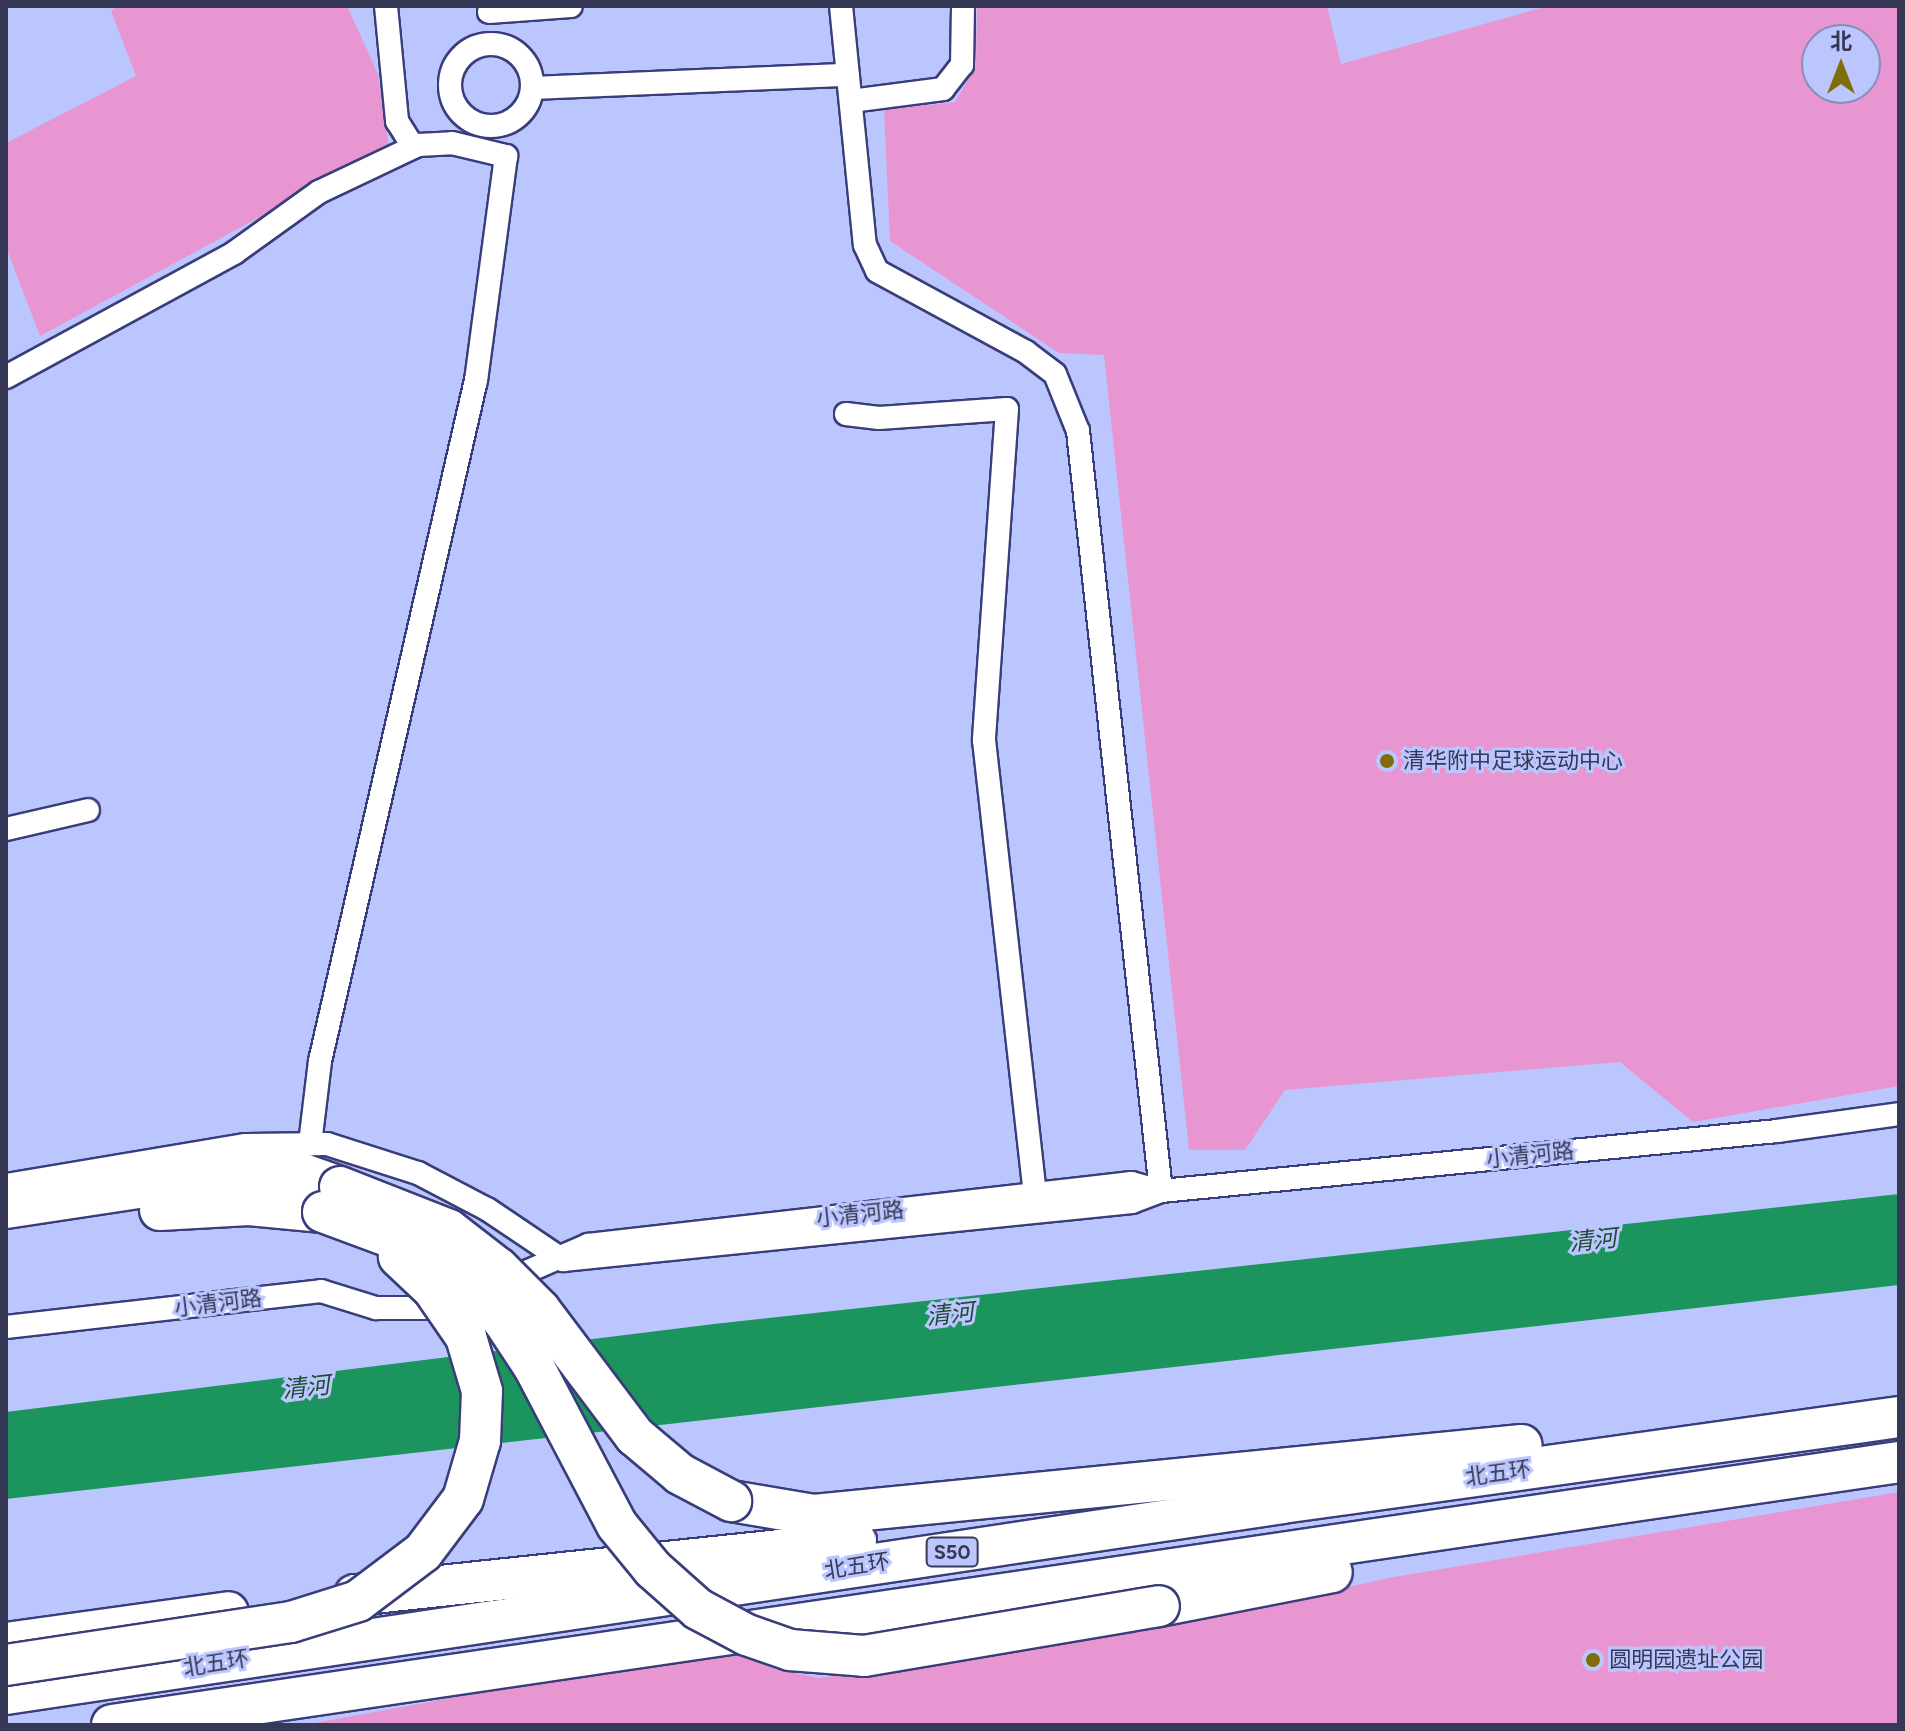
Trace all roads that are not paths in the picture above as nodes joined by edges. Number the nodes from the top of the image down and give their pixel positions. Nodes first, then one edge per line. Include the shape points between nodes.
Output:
1 (386, 6) edge
2 (571, 6) edge
3 (841, 6) edge
4 (963, 6) edge
5 (489, 9) edge
6 (493, 44) junction
7 (848, 75) junction
8 (532, 88) junction
9 (851, 101) junction
10 (500, 126) junction
11 (413, 147) junction
12 (506, 156) junction
13 (6, 377) edge
14 (846, 414) dead end
15 (88, 810) dead end
16 (6, 829) edge
17 (1899, 1114) edge
18 (310, 1144) junction
19 (6, 1185) edge
20 (1161, 1191) junction
21 (1035, 1194) junction
22 (6, 1208) edge
23 (323, 1212) junction
24 (6, 1235) edge
25 (563, 1260) junction
26 (6, 1327) edge
27 (1880, 1420) edge
28 (1884, 1465) edge
29 (1282, 1503) junction
30 (6, 1643) edge
31 (6, 1665) edge
32 (6, 1694) edge
33 (317, 1694) junction
34 (112, 1725) edge
35 (160, 1725) edge

1 - 11 street via 397,121
2 - 5 street
3 - 7 street
4 - 9 street via 962,65 943,89
5 - 6 street
6 - 8 street via 517,53 531,75
6 - 10 street via 468,51 458,60 450,87 460,113 486,126
7 - 8 street
7 - 9 street
8 - 10 street via 523,111
9 - 20 street via 865,245 877,271 1026,352 1055,374 1078,431
10 - 12 street
11 - 12 street via 452,143
11 - 13 street via 319,192 234,253
12 - 18 street via 476,380 320,1061
14 - 21 street via 879,418 1007,409 984,740
15 - 16 street
17 - 20 street, 小清河路 via 1777,1131
18 - 19 street via 246,1145
18 - 25 street via 368,1155 418,1173 487,1209
20 - 21 street, 小清河路 via 1131,1183
20 - 25 street, 小清河路 via 1132,1202 593,1261
21 - 25 street, 小清河路 via 588,1245
22 - 27 highway, bridge via 237,1173 297,1172 396,1205 449,1230 498,1268 540,1310 635,1436 680,1474 731,1501 814,1515 1422,1452
23 - 24 highway via 189,1205
23 - 28 highway, bridge via 409,1244 464,1280 503,1320 534,1367 617,1525 653,1569 698,1609 790,1650 864,1656 1159,1606
23 - 31 highway, bridge via 399,1257 433,1289 466,1337 482,1391 480,1441 463,1499 423,1552 358,1601 291,1622
25 - 26 street, 小清河路 via 434,1308 376,1308 321,1291
27 - 29 highway, 北五环 / S50
28 - 33 highway, 北五环 / S50
29 - 30 highway via 701,1556 325,1598
29 - 32 highway, 北五环 / S50
33 - 34 highway, 北五环 / S50
33 - 35 highway

